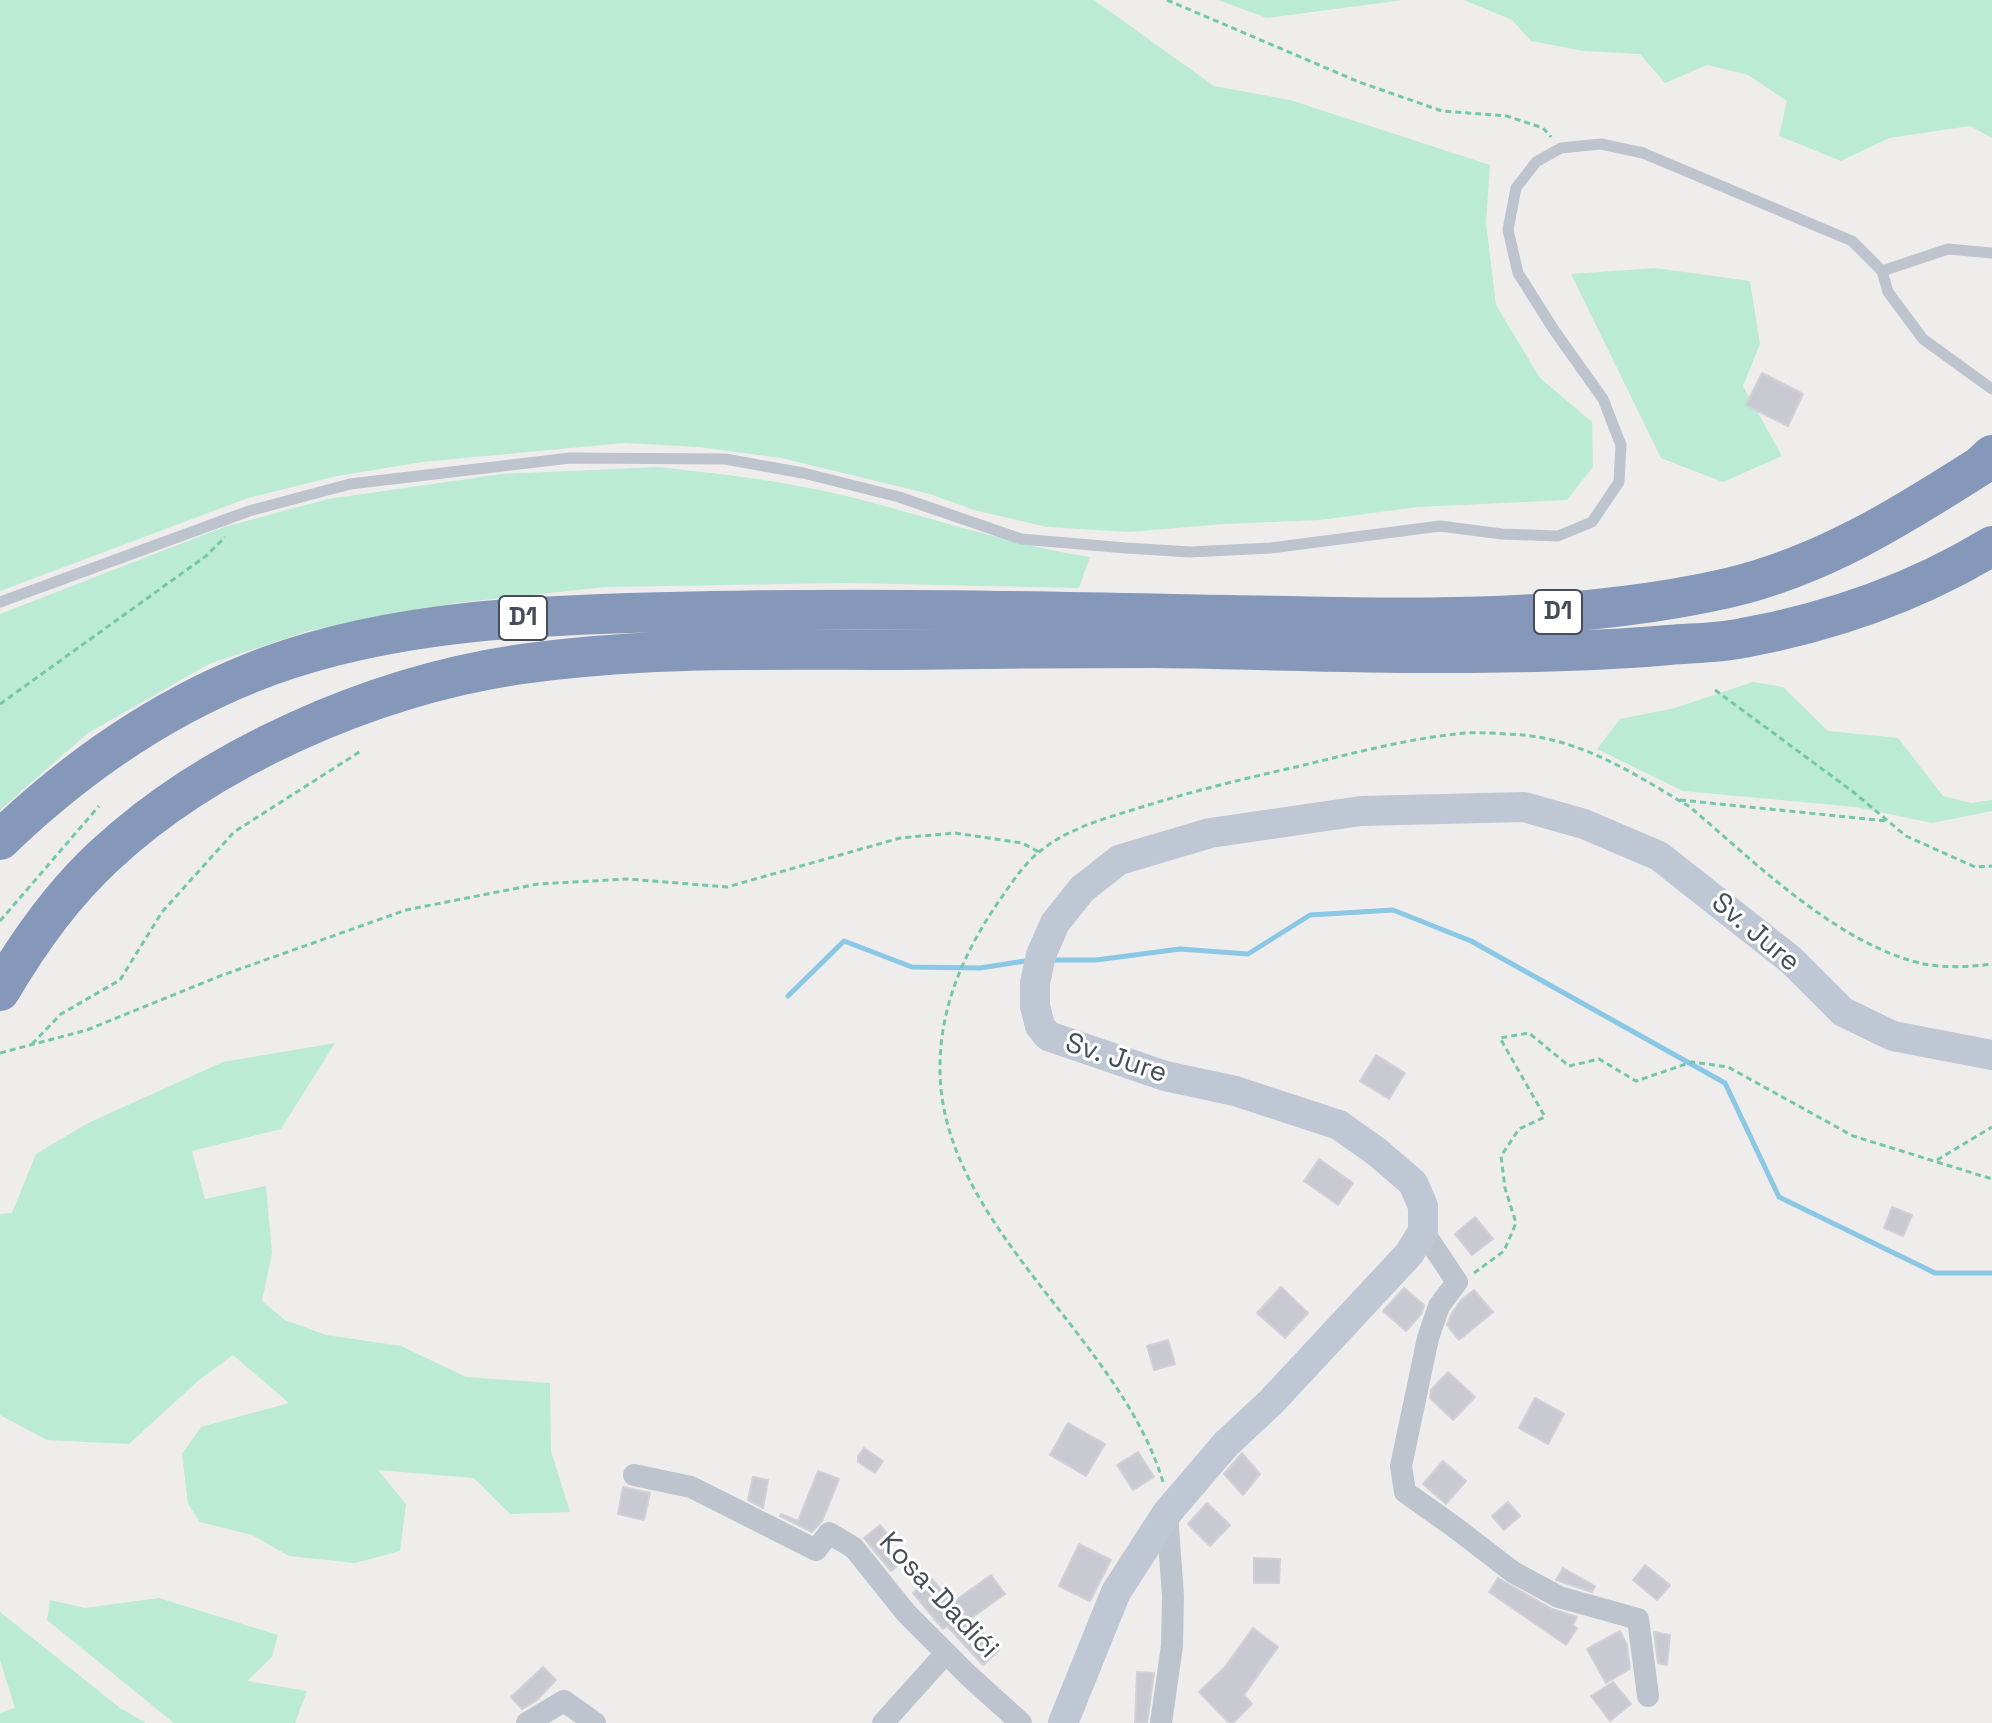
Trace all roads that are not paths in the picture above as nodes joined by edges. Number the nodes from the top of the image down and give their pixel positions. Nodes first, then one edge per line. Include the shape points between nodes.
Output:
1 (1992, 253) edge
2 (1882, 271) junction
3 (1992, 389) edge
4 (1986, 461) edge
5 (1992, 546) edge
6 (0, 602) edge
7 (0, 840) edge
8 (0, 991) edge
9 (1992, 1055) edge
10 (1423, 1231) junction
11 (634, 1475) dead end
12 (1167, 1513) junction
13 (946, 1653) junction
14 (1648, 1696) dead end
15 (527, 1723) edge
16 (595, 1723) edge
17 (883, 1723) edge
18 (1021, 1723) edge
19 (1063, 1723) edge
20 (1161, 1723) edge

1 - 2 lane via 1948,249
2 - 3 lane via 1888,292 1923,339
2 - 6 lane via 1852,241 1643,153 1601,144 1561,148 1536,162 1516,188 1508,230 1518,273 1603,399 1621,445 1619,482 1592,522 1558,536 1440,526 1271,548 1190,552 1021,539 899,497 803,473 725,459 570,458 350,484 249,511
4 - 7 highway, D1 via 1883,527 1811,561 1730,588 1597,609 1444,619 775,609 506,619 387,634 268,667 180,706 86,765
5 - 8 highway, D1 via 1909,589 1837,616 1740,639 1591,652 1158,648 635,653 513,666 420,686 289,735 198,786 103,856 50,917
9 - 10 street, Sv. Jure via 1893,1036 1843,1012 1791,960 1659,856 1584,824 1524,807 1361,811 1210,833 1119,860 1082,889 1055,923 1039,964 1035,1006 1048,1036 1165,1076 1235,1091 1339,1125 1413,1183 1423,1206
10 - 12 street via 1409,1254
10 - 14 street via 1457,1282 1439,1306 1428,1338 1401,1466 1405,1492 1513,1572 1559,1597 1638,1619
11 - 13 street, Kosa-Dadići via 691,1487 816,1550 829,1533 854,1548
12 - 19 street via 1116,1592
12 - 20 street via 1173,1633
13 - 17 street
13 - 18 street, Kosa-Dadići
15 - 16 street via 564,1701

